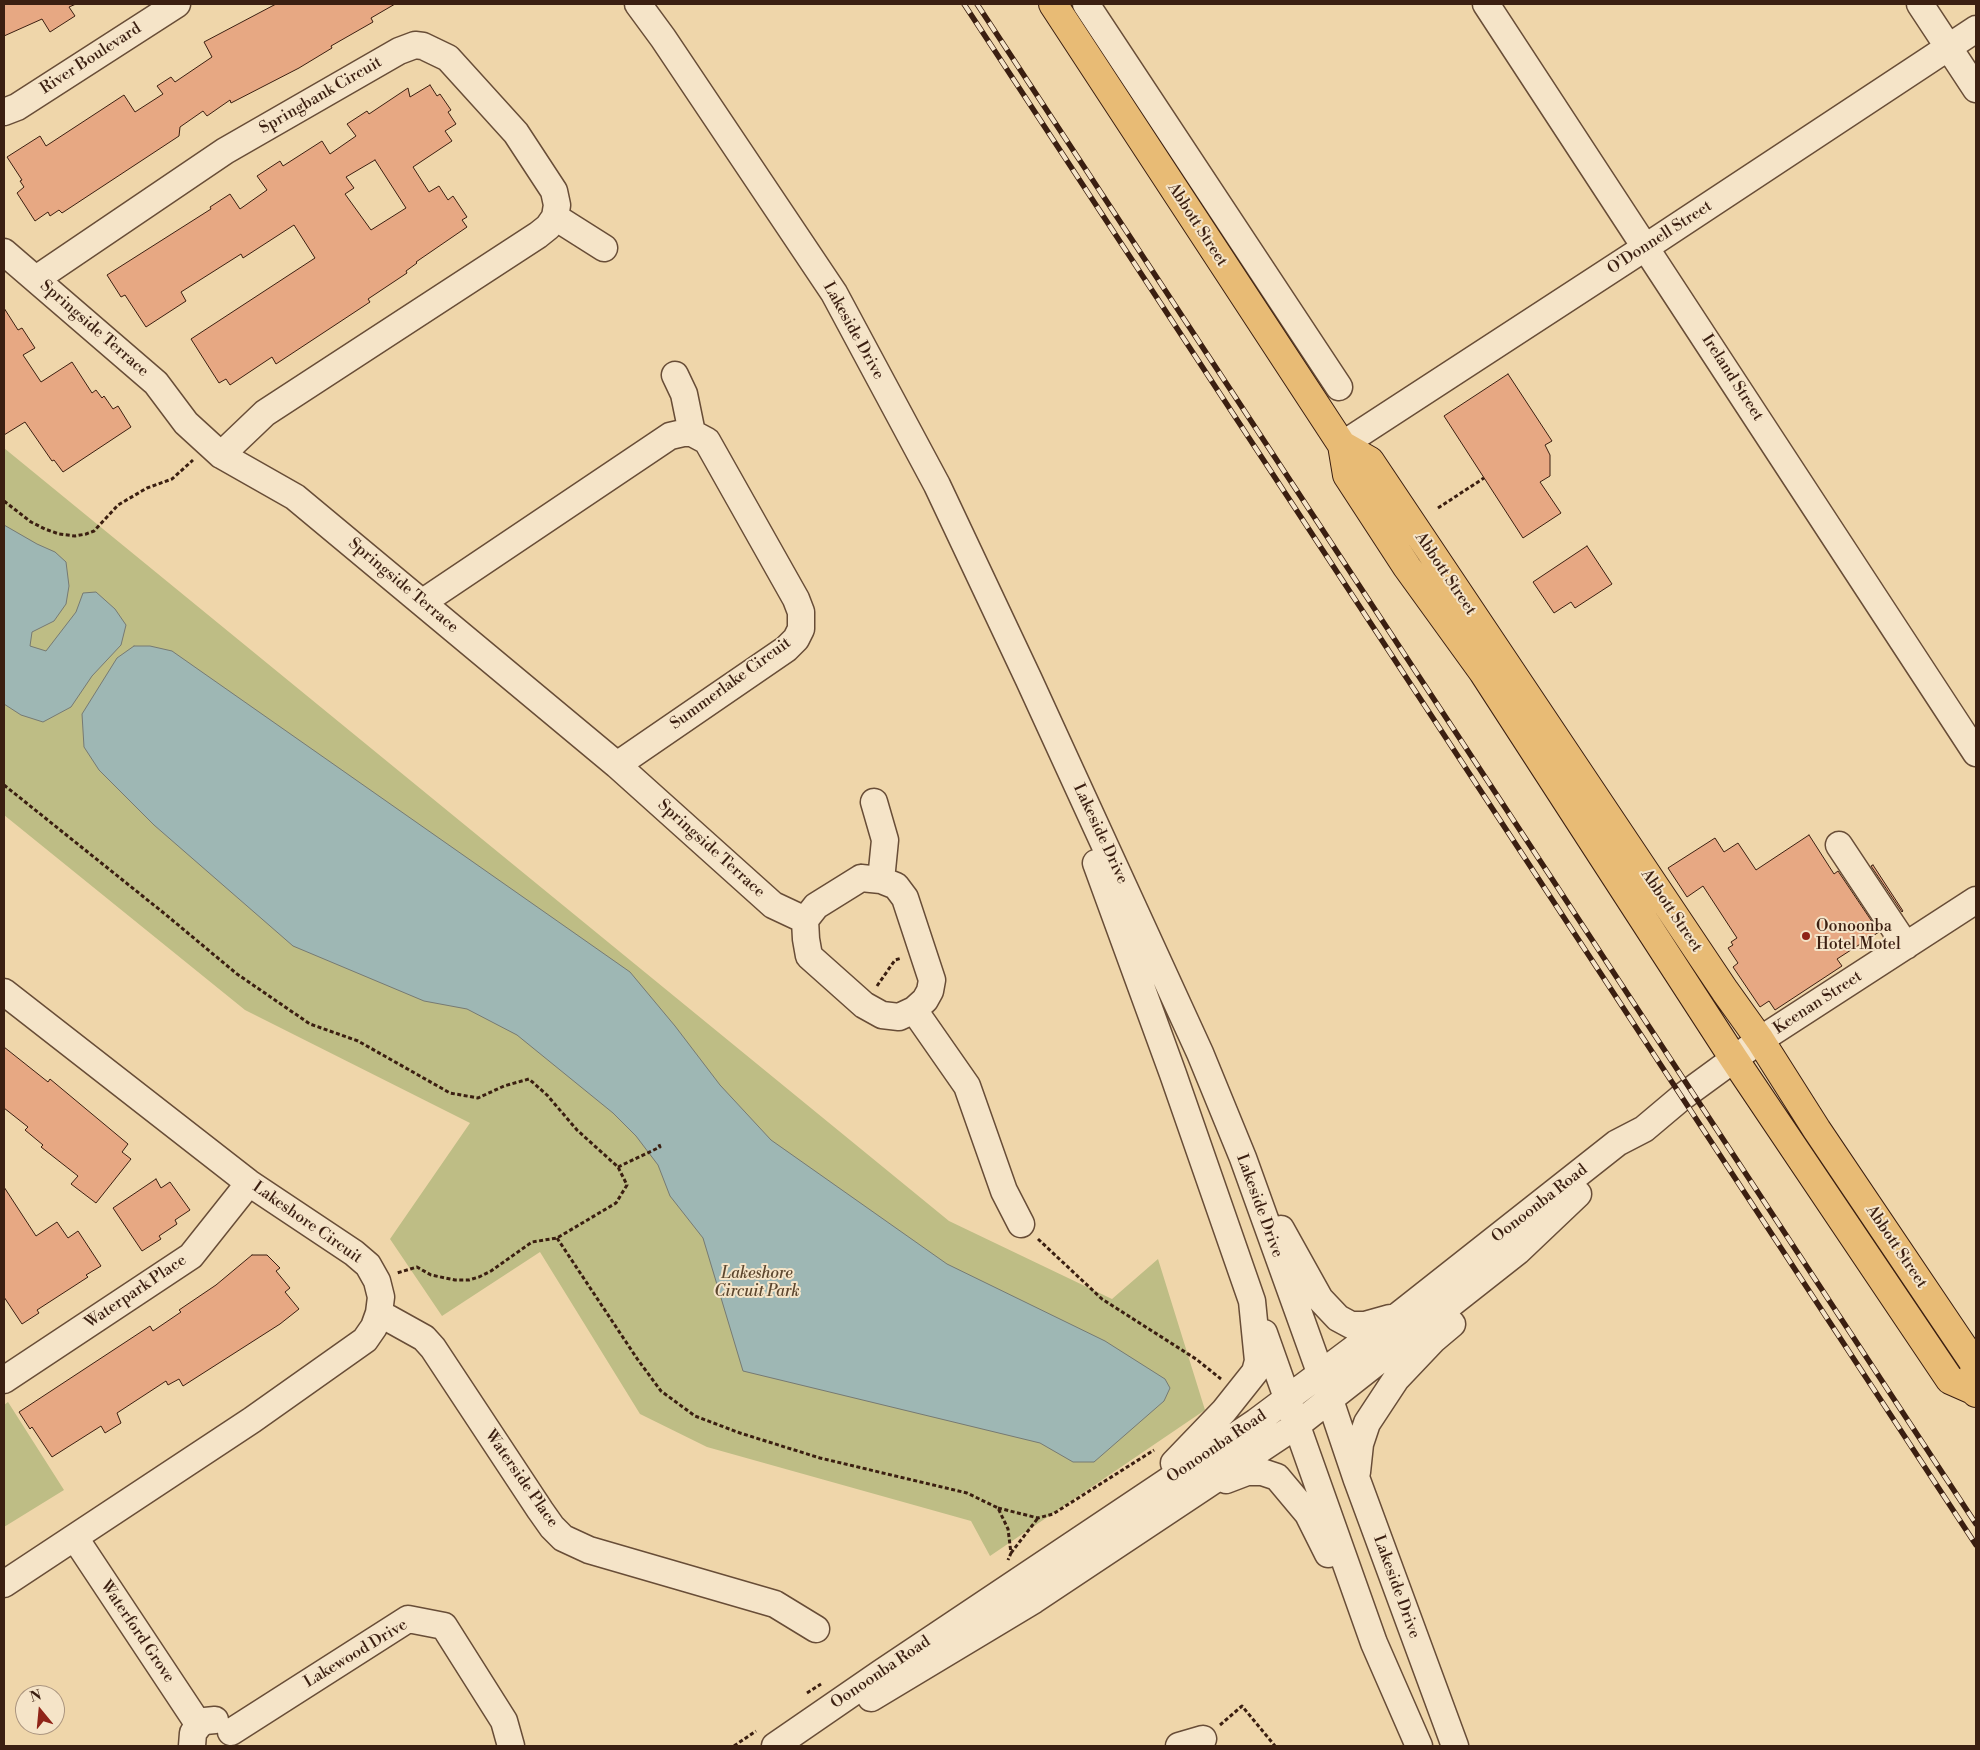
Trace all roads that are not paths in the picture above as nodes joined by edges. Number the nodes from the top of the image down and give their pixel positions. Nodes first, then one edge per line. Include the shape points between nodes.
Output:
1 (177, 4) edge
2 (638, 4) edge
3 (1053, 4) edge
4 (1086, 4) edge
5 (1486, 4) edge
6 (1920, 4) edge
7 (1976, 29) edge
8 (1948, 46) junction
9 (1124, 62) junction
10 (1101, 78) junction
11 (1976, 89) edge
12 (4, 112) edge
13 (1218, 205) junction
14 (555, 217) junction
15 (1194, 220) junction
16 (1646, 247) junction
17 (604, 248) dead end
18 (4, 252) edge
19 (36, 279) junction
20 (1307, 340) junction
21 (1283, 356) junction
22 (675, 375) dead end
23 (1339, 387) dead end
24 (692, 433) junction
25 (1342, 445) junction
26 (214, 449) junction
27 (423, 602) junction
28 (1029, 680) junction
29 (1976, 753) edge
30 (617, 765) junction
31 (874, 802) dead end
32 (1839, 845) dead end
33 (881, 880) junction
34 (1976, 900) edge
35 (805, 920) junction
36 (1906, 946) junction
37 (4, 992) edge
38 (914, 1010) junction
39 (1760, 1040) junction
40 (1734, 1060) junction
41 (1644, 1129) junction
42 (1243, 1158) junction
43 (249, 1183) junction
44 (1021, 1224) road end
45 (1518, 1252) junction
46 (1252, 1301) junction
47 (379, 1313) junction
48 (1399, 1315) junction
49 (1321, 1374) junction
50 (4, 1380) edge
51 (1976, 1392) edge
52 (1288, 1398) junction
53 (1330, 1400) junction
54 (1297, 1425) junction
55 (1357, 1480) junction
56 (1205, 1488) junction
57 (1104, 1524) junction
58 (75, 1538) junction
59 (4, 1584) edge
60 (816, 1629) dead end
61 (1374, 1643) junction
62 (195, 1735) edge
63 (767, 1738) edge
64 (232, 1739) edge
65 (511, 1746) edge
66 (781, 1746) edge
67 (1419, 1746) edge
68 (1455, 1746) edge

1 - 12 street, River Boulevard via 17,107
2 - 28 street, Lakeside Drive via 834,293 937,485
3 - 10 main road, Abbott Street
4 - 9 street, Abbott Street
5 - 16 street, Ireland Street
6 - 8 street
7 - 8 street, O'Donnell Street
8 - 11 street
8 - 16 street, O'Donnell Street
9 - 10 street
9 - 13 street, Abbott Street
10 - 15 main road, Abbott Street
13 - 15 street
13 - 20 street, Abbott Street
14 - 17 street
14 - 19 street, Springbank Circuit via 554,191 516,133 448,58 415,45 225,150
14 - 26 street via 538,235
15 - 21 main road, Abbott Street
16 - 25 street, O'Donnell Street
16 - 29 street, Ireland Street
18 - 19 street, Springside Terrace
19 - 26 street, Springside Terrace via 156,383 186,423
20 - 21 street
20 - 23 street, Abbott Street
21 - 25 main road, Abbott Street
22 - 24 street via 684,394
24 - 27 street via 670,436
24 - 30 street, Summerlake Circuit via 707,441 796,599 801,612 801,629 786,650
25 - 39 main road, Abbott Street via 1370,461
25 - 40 main road, Abbott Street via 1347,476 1407,567 1483,672
26 - 27 street, Springside Terrace via 295,497
27 - 30 street, Springside Terrace
28 - 42 street, Lakeside Drive via 1200,1053
28 - 46 street, Lakeside Drive
30 - 35 street, Springside Terrace via 773,905
31 - 33 street via 885,840
32 - 36 street
33 - 35 street via 861,878 816,906
33 - 38 street via 896,886 905,898 932,980 927,996
34 - 36 street, Keenan Street
35 - 38 street via 809,956 864,1005 882,1016 899,1016
36 - 39 street, Keenan Street
37 - 43 street, Lakeshore Circuit
38 - 44 street via 966,1086 1004,1191
39 - 40 street, Oonoonba Road
39 - 51 main road, Abbott Street via 1974,1362
40 - 41 street, Oonoonba Road
40 - 51 main road, Abbott Street via 1950,1380
41 - 45 street, Oonoonba Road via 1629,1152 1567,1203
41 - 48 street, Oonoonba Road via 1617,1143
42 - 48 street via 1320,1299 1338,1318 1351,1325 1365,1325
42 - 49 street, Lakeside Drive
43 - 47 street, Lakeshore Circuit via 368,1265 381,1297
43 - 50 street, Waterpark Place via 191,1256
45 - 53 street, Oonoonba Road
45 - 55 street via 1464,1314 1433,1340 1396,1379 1367,1423 1360,1444
46 - 52 street, Lakeside Drive
46 - 57 street, Lakeside Drive via 1258,1360 1255,1372 1184,1453
47 - 58 street, Lakeshore Circuit via 364,1340 252,1420
47 - 60 street, Waterside Place via 424,1338 433,1348 540,1510 563,1538 589,1550 774,1604
48 - 49 street, Oonoonba Road
49 - 52 street, Oonoonba Road
49 - 53 street, Lakeside Drive
52 - 54 street, Lakeside Drive
52 - 57 street, Oonoonba Road
53 - 54 street, Oonoonba Road
53 - 55 street, Lakeside Drive
54 - 56 street, Oonoonba Road
54 - 61 street, Lakeside Drive
55 - 68 street, Lakeside Drive
56 - 61 street via 1247,1472 1277,1477 1308,1514
56 - 66 street, Oonoonba Road via 1026,1605 888,1689
57 - 63 street, Oonoonba Road via 881,1672
58 - 59 street, Lakeshore Circuit
58 - 62 street, Waterford Grove
61 - 67 street, Lakeside Drive
62 - 64 street via 213,1720 221,1722
64 - 65 street, Lakewood Drive via 408,1619 444,1626 504,1721

